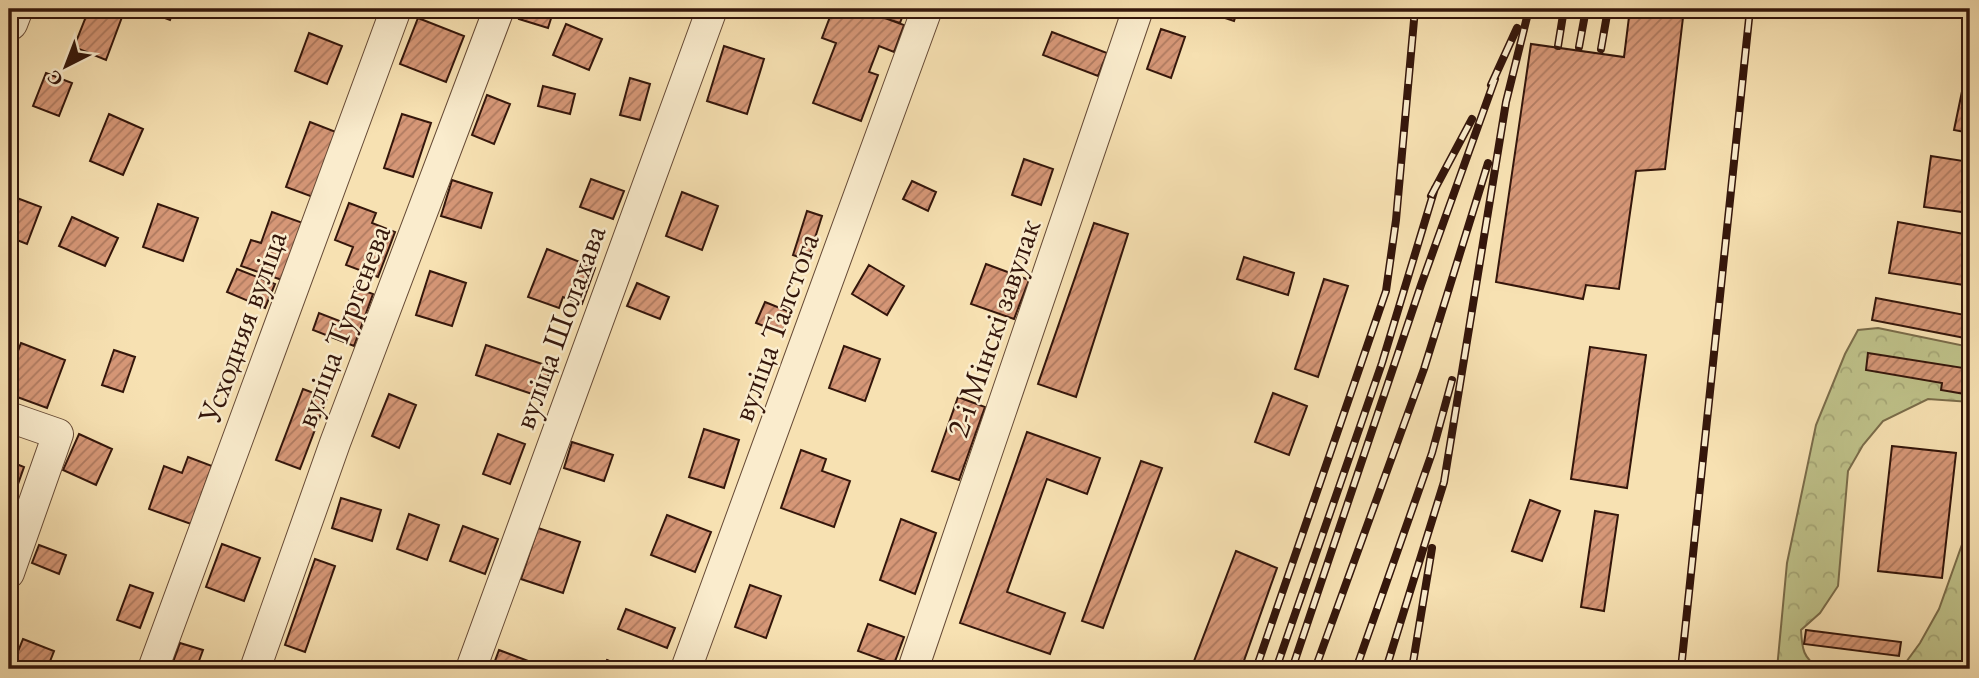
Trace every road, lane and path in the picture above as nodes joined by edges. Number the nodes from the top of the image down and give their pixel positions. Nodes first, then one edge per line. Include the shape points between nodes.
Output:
1 (14, 9) edge
2 (396, 9) edge
3 (499, 9) edge
4 (712, 9) edge
5 (927, 9) edge
6 (1138, 9) edge
7 (9, 22) edge
8 (9, 417) edge
9 (9, 573) edge
10 (153, 669) edge
11 (255, 669) edge
12 (471, 669) edge
13 (686, 669) edge
14 (913, 669) edge

1 - 7 street
2 - 10 street, Усходняя вуліца
3 - 11 street, вуліца Тургенева
4 - 12 street, вуліца Шолахава
5 - 13 street, вуліца Талстога
6 - 14 street, 2-і Мінскі завулак
8 - 9 street via 58,434

